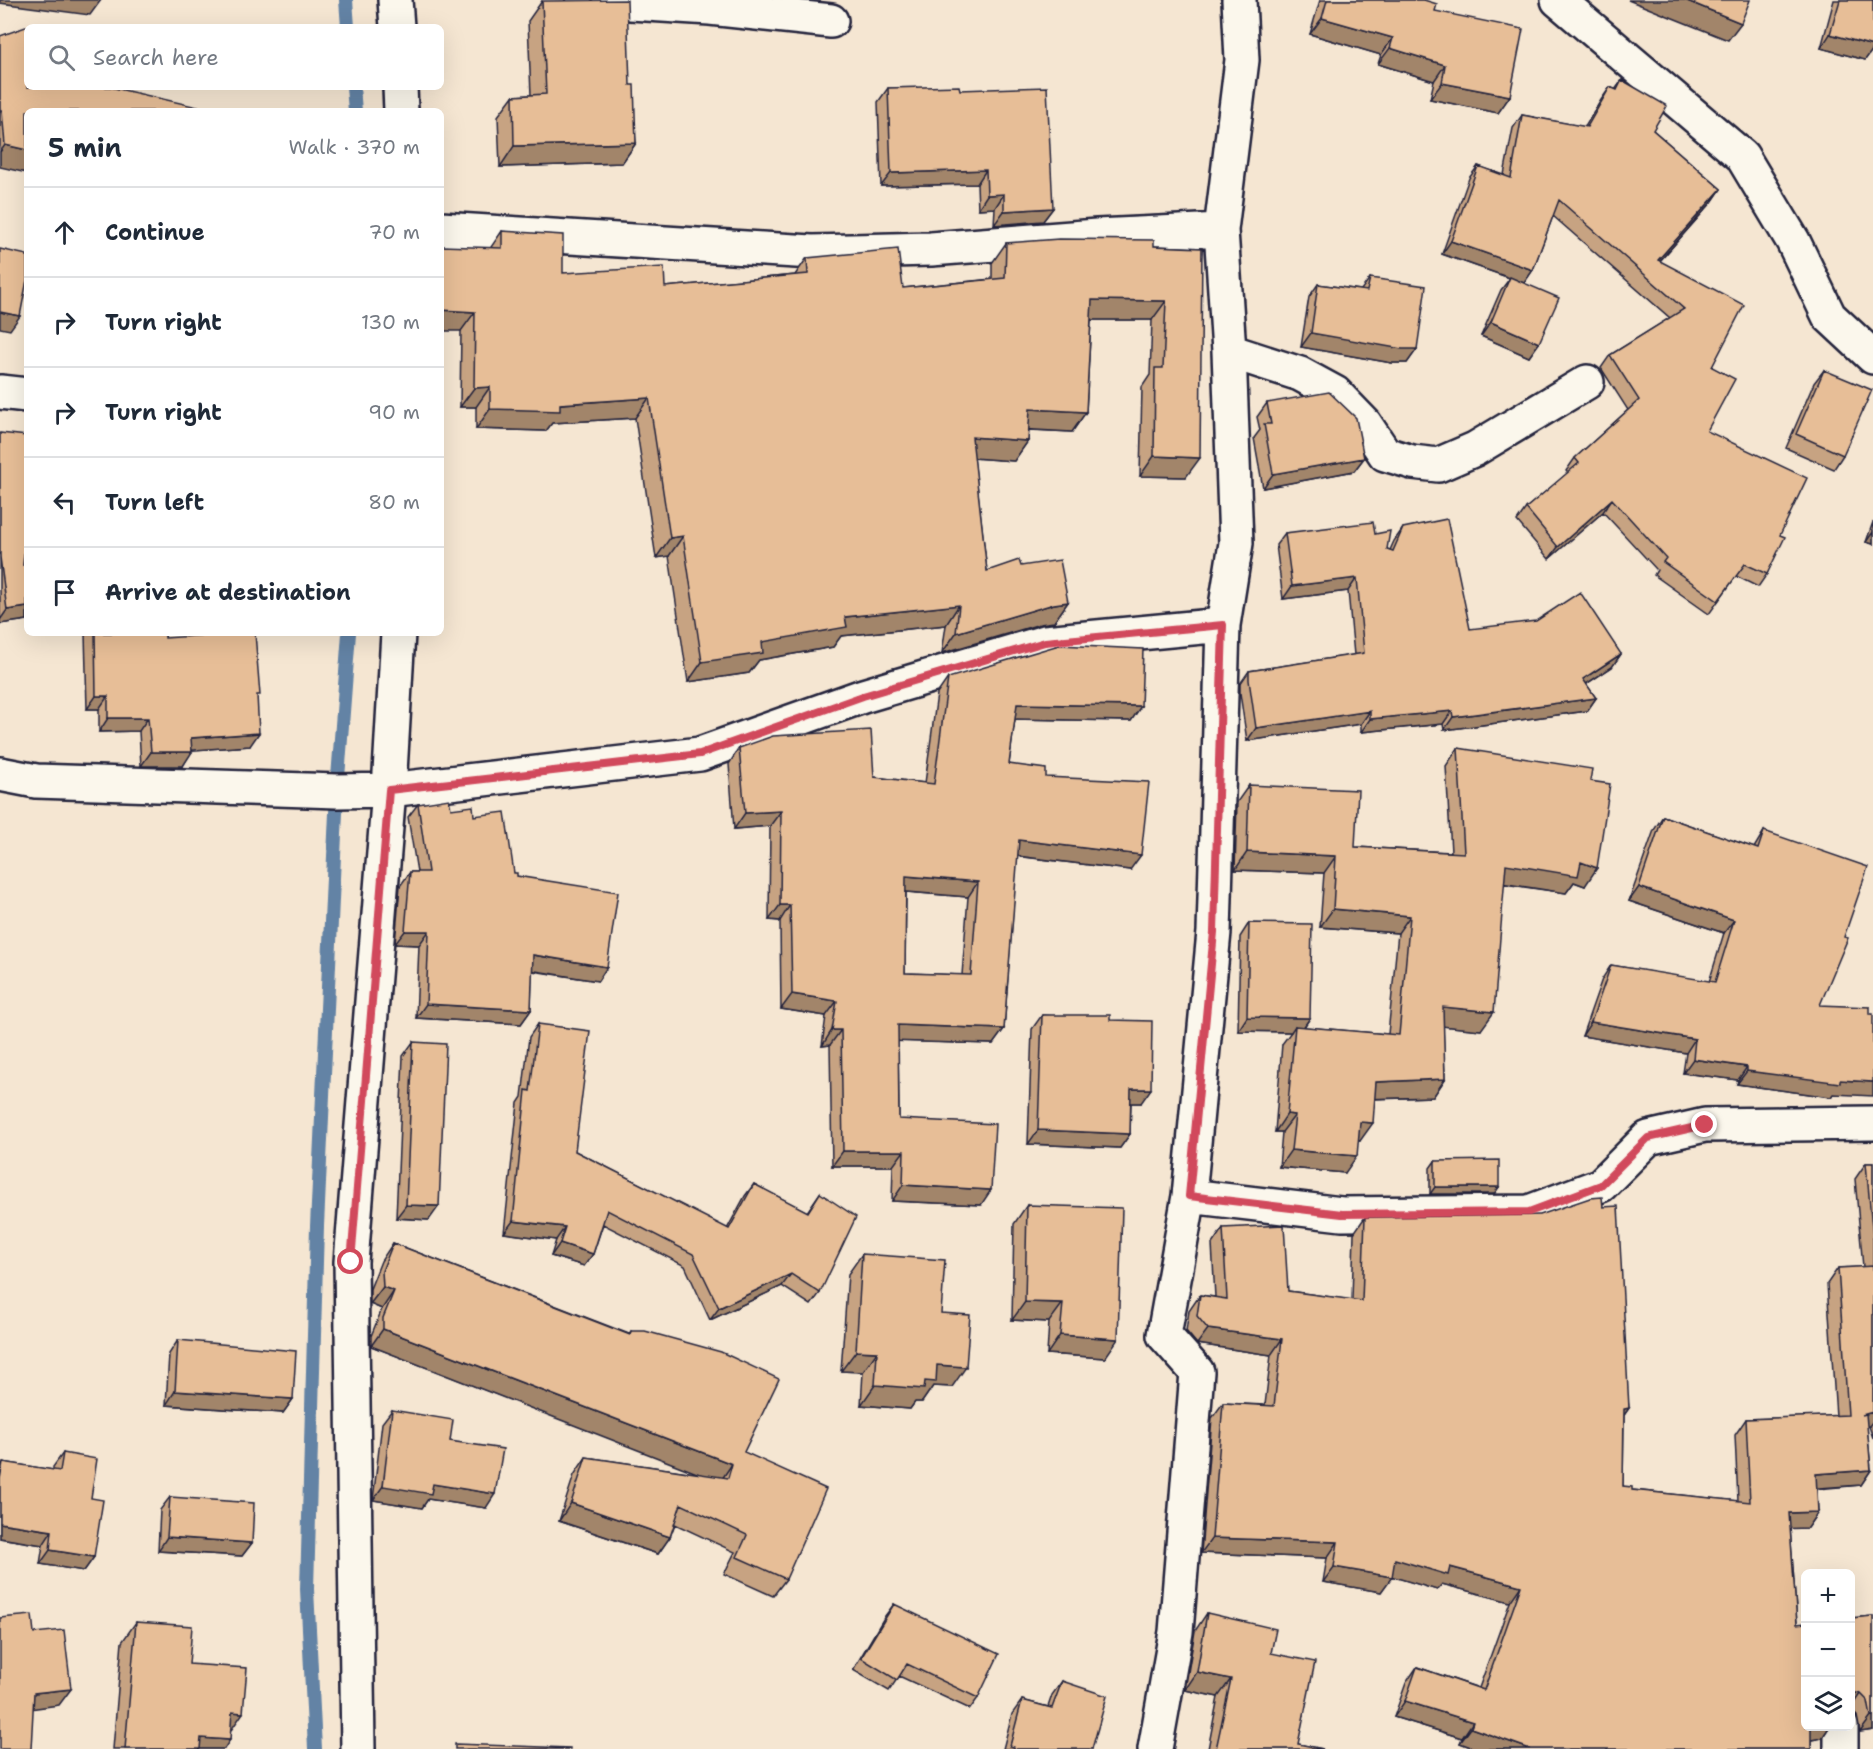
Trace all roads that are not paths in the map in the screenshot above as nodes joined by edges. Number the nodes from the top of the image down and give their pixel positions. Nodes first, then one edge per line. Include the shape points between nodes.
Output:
1 (395, 0) edge
2 (583, 0) edge
3 (1239, 0) edge
4 (1558, 0) edge
5 (831, 21) dead end
6 (397, 24) edge
7 (400, 90) edge
8 (401, 108) edge
9 (444, 229) edge
10 (1221, 230) junction
11 (1229, 351) junction
12 (1873, 357) edge
13 (1587, 382) dead end
14 (0, 392) edge
15 (24, 395) edge
16 (1223, 625) junction
17 (398, 636) edge
18 (0, 774) edge
19 (389, 790) junction
20 (1873, 1123) edge
21 (1189, 1196) junction
22 (1841, 1731) edge
23 (358, 1749) edge
24 (1155, 1749) edge
25 (1841, 1749) edge

1 - 6 street
2 - 5 street
3 - 10 street via 1242,60
4 - 12 street via 1742,156 1793,241 1829,316
7 - 8 street
9 - 10 street via 812,252 931,249
10 - 11 street
11 - 13 street via 1300,374 1335,393 1365,424 1385,454 1438,465 1475,449
11 - 16 street via 1236,543
14 - 15 street
16 - 19 street via 1045,642 863,696 700,754
16 - 21 street via 1214,932
17 - 19 street
18 - 19 street via 36,781
19 - 23 street via 351,1262
20 - 21 street via 1705,1125 1648,1138 1601,1185 1529,1212 1342,1214
21 - 24 street via 1164,1335 1197,1371 1176,1632
22 - 25 street

